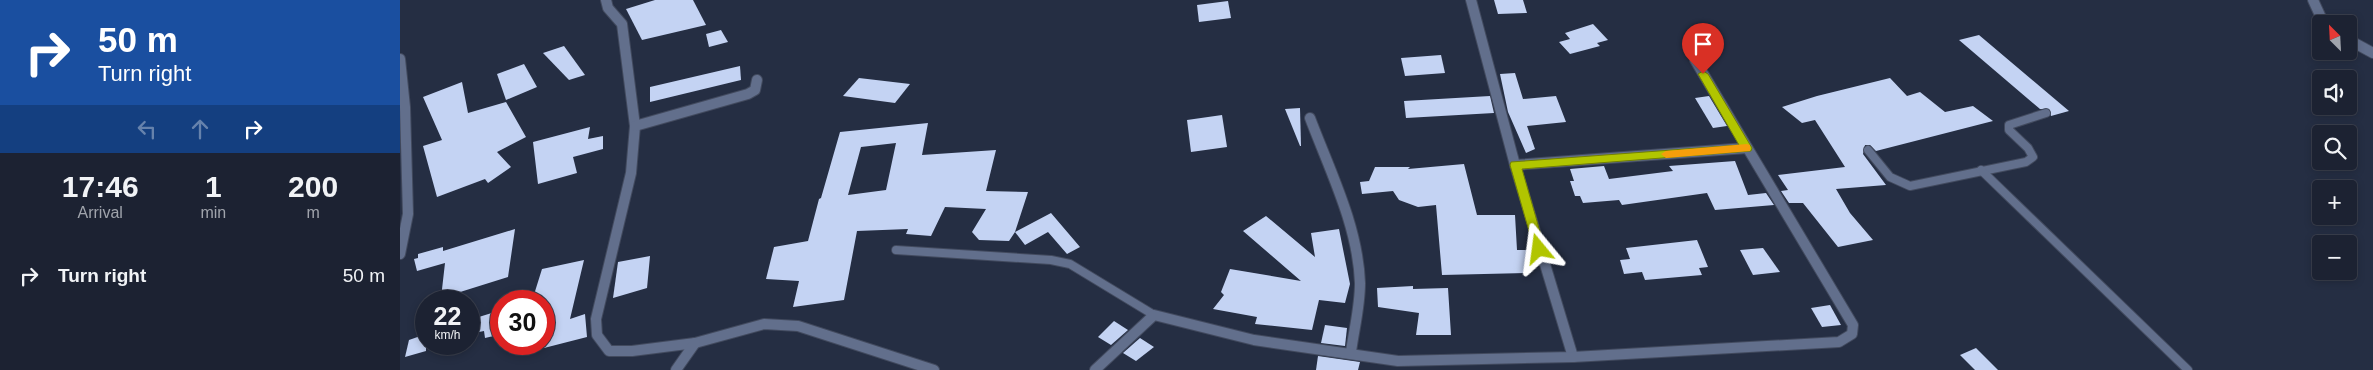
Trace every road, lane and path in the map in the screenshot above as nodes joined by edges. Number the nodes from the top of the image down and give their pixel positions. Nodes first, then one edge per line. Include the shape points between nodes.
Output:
1 (606, 0) edge
2 (1471, 0) edge
3 (2313, 0) edge
4 (2318, 15) edge
5 (2358, 45) edge
6 (2373, 53) edge
7 (400, 59) edge
8 (1694, 60) dead end
9 (757, 80) dead end
10 (2046, 113) dead end
11 (1310, 118) dead end
12 (635, 126) junction
13 (1747, 148) junction
14 (1868, 150) dead end
15 (1515, 165) junction
16 (1981, 170) junction
17 (403, 180) edge
18 (896, 250) dead end
19 (400, 254) edge
20 (1154, 315) junction
21 (695, 342) junction
22 (1351, 352) junction
23 (1573, 357) junction
24 (1531, 364) edge
25 (676, 370) edge
26 (934, 370) edge
27 (1095, 370) edge
28 (2188, 370) edge

1 - 12 street via 608,8 622,24
2 - 15 street
3 - 4 street
5 - 6 street
7 - 17 street via 405,107
8 - 13 street
9 - 12 street via 755,90 748,94
10 - 16 lane via 2009,125 2009,130 2033,157 2026,162
11 - 22 street via 1346,215 1356,256 1359,306
12 - 21 street via 629,182 598,305 595,327 598,341 610,350
13 - 15 street
13 - 23 street via 1853,325 1852,334 1839,342
14 - 16 lane via 1897,184 1910,186
15 - 23 street
16 - 28 lane
17 - 19 street via 408,214
18 - 20 lane via 1070,264
20 - 22 street via 1254,340
20 - 27 street
21 - 25 street
21 - 26 street via 764,324 798,326
22 - 24 street via 1398,361
23 - 24 street

